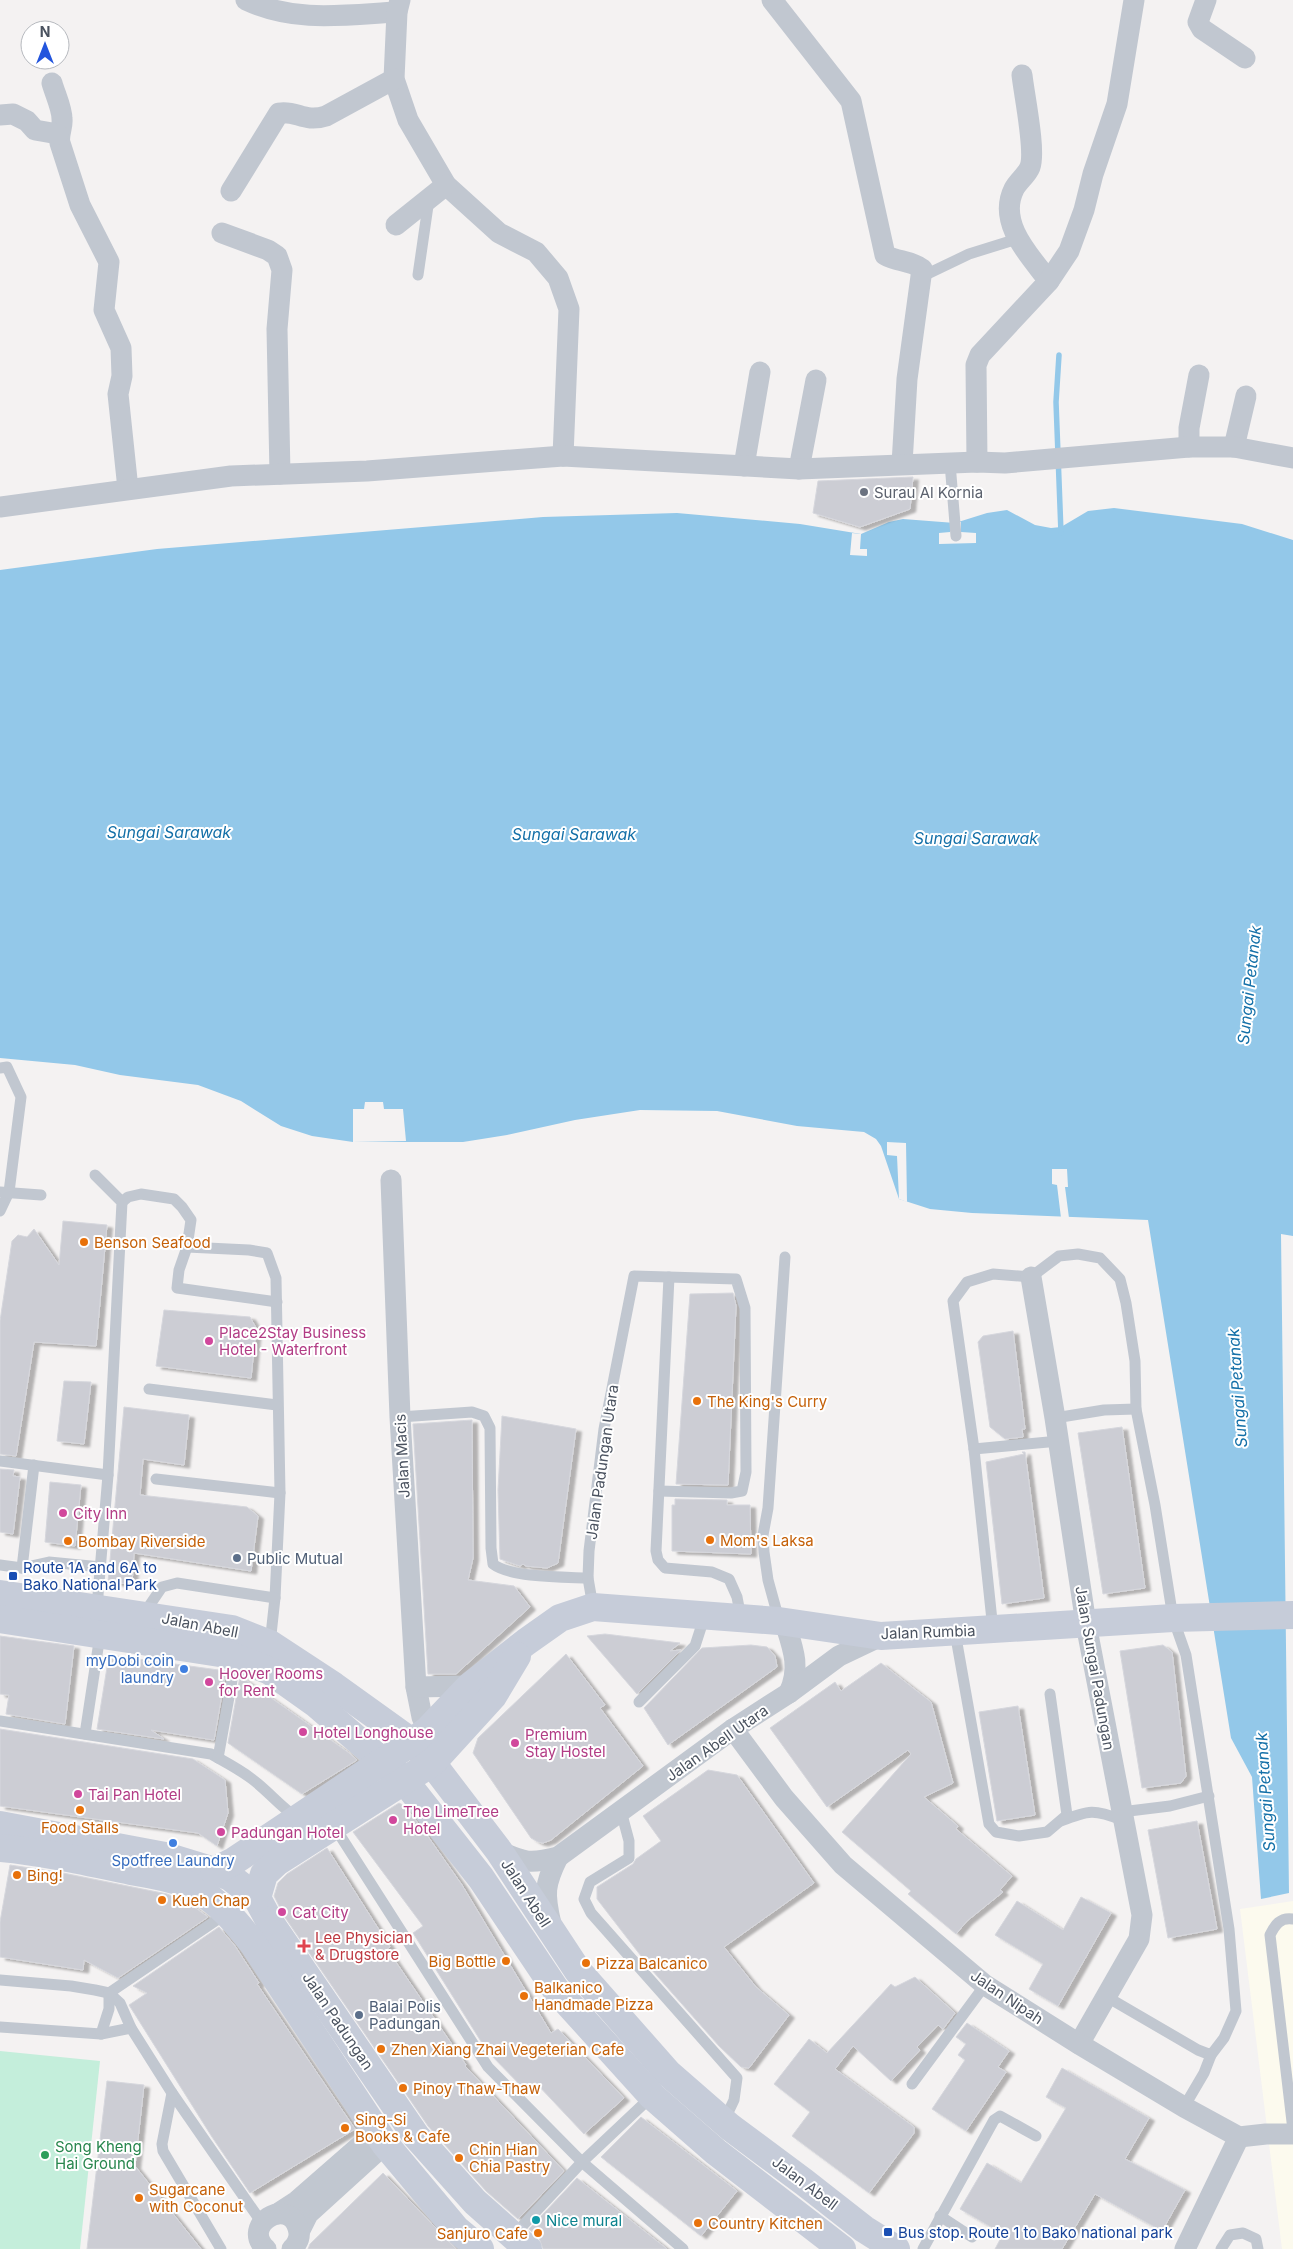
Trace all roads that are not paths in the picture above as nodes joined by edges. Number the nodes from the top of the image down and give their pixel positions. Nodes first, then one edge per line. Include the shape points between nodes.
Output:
1 (246, 0) edge
2 (772, 0) edge
3 (1134, 0) edge
4 (1206, 0) edge
5 (398, 6) edge
6 (1244, 58) dead end
7 (1022, 75) dead end
8 (394, 79) junction
9 (52, 83) dead end
10 (0, 115) edge
11 (58, 134) junction
12 (446, 185) junction
13 (231, 191) dead end
14 (429, 199) junction
15 (396, 225) dead end
16 (222, 233) dead end
17 (1017, 239) junction
18 (418, 275) dead end
19 (922, 277) junction
20 (1049, 280) junction
21 (760, 372) dead end
22 (1199, 375) dead end
23 (816, 380) dead end
24 (1246, 396) dead end
25 (1190, 447) junction
26 (1234, 447) junction
27 (563, 456) junction
28 (1293, 458) edge
29 (977, 462) junction
30 (950, 463) junction
31 (902, 464) junction
32 (744, 466) junction
33 (799, 469) junction
34 (280, 474) junction
35 (128, 489) junction
36 (0, 507) edge
37 (956, 536) dead end
38 (0, 1068) edge
39 (95, 1175) dead end
40 (391, 1180) dead end
41 (5, 1192) edge
42 (41, 1195) dead end
43 (122, 1202) junction
44 (0, 1210) edge
45 (188, 1247) junction
46 (785, 1257) dead end
47 (669, 1277) junction
48 (1031, 1277) junction
49 (276, 1302) junction
50 (149, 1389) dead end
51 (277, 1405) junction
52 (1136, 1409) junction
53 (400, 1417) junction
54 (1055, 1418) junction
55 (1059, 1441) junction
56 (974, 1449) junction
57 (0, 1461) edge
58 (34, 1465) junction
59 (108, 1475) junction
60 (156, 1479) dead end
61 (660, 1491) junction
62 (280, 1494) junction
63 (0, 1565) edge
64 (100, 1567) junction
65 (22, 1568) junction
66 (588, 1578) junction
67 (0, 1594) edge
68 (275, 1598) junction
69 (97, 1607) junction
70 (593, 1607) junction
71 (143, 1614) junction
72 (705, 1615) junction
73 (1293, 1615) edge
74 (741, 1618) junction
75 (1173, 1618) junction
76 (0, 1619) edge
77 (782, 1622) junction
78 (1086, 1624) junction
79 (993, 1630) junction
80 (955, 1632) junction
81 (100, 1635) junction
82 (882, 1636) junction
83 (526, 1642) junction
84 (270, 1644) junction
85 (236, 1658) junction
86 (470, 1686) junction
87 (416, 1688) junction
88 (789, 1693) junction
89 (1050, 1694) dead end
90 (639, 1702) dead end
91 (0, 1721) edge
92 (734, 1729) junction
93 (86, 1734) junction
94 (420, 1736) junction
95 (218, 1758) junction
96 (384, 1762) junction
97 (432, 1763) junction
98 (404, 1780) junction
99 (1209, 1796) junction
100 (621, 1811) junction
101 (1122, 1816) junction
102 (298, 1819) junction
103 (1057, 1823) junction
104 (0, 1825) edge
105 (334, 1826) junction
106 (0, 1848) edge
107 (498, 1851) junction
108 (558, 1857) junction
109 (214, 1871) junction
110 (257, 1898) junction
111 (227, 1913) junction
112 (1293, 1919) edge
113 (553, 1934) junction
114 (0, 1980) edge
115 (985, 1985) junction
116 (109, 1993) junction
117 (1107, 1997) junction
118 (0, 2026) edge
119 (131, 2028) junction
120 (100, 2034) junction
121 (1079, 2044) junction
122 (1211, 2054) junction
123 (912, 2084) dead end
124 (172, 2093) junction
125 (652, 2096) junction
126 (1184, 2107) junction
127 (724, 2121) junction
128 (1293, 2130) edge
129 (1293, 2134) edge
130 (1036, 2136) dead end
131 (1239, 2137) junction
132 (381, 2138) junction
133 (582, 2162) junction
134 (940, 2216) junction
135 (263, 2235) edge
136 (972, 2238) dead end
137 (296, 2241) edge
138 (520, 2242) edge
139 (1187, 2248) edge
140 (222, 2249) edge
141 (480, 2249) edge
142 (683, 2249) edge
143 (842, 2249) edge
144 (896, 2249) edge
145 (923, 2249) edge
146 (1221, 2249) edge
147 (1258, 2249) edge

1 - 5 street via 304,17
2 - 19 street via 851,102 885,255 916,264 922,269
3 - 20 street via 1117,104 1069,251
4 - 6 street via 1198,22 1202,29
5 - 8 street
7 - 17 street via 1031,138 1030,166 1014,189 1010,206
8 - 12 street via 408,120
8 - 13 street via 326,116 315,119 279,113
9 - 11 street via 62,115
10 - 11 street via 13,114 28,121 35,130
11 - 35 street via 80,205 109,262 104,310 121,348 122,376 118,394
12 - 14 street
12 - 27 street via 499,233 536,252 558,278 569,309
14 - 15 street
14 - 18 lane
16 - 34 street via 268,250 277,256 282,270 277,329
17 - 19 lane via 969,254
17 - 20 street
19 - 31 street via 907,379
20 - 29 street via 980,355 976,364
21 - 32 street
22 - 25 street via 1189,428
23 - 33 street
24 - 26 street
25 - 26 street
25 - 29 street via 1005,463
26 - 28 street
27 - 32 street
27 - 34 street via 367,471
29 - 30 street
30 - 31 street
30 - 37 lane
31 - 33 street
32 - 33 street
34 - 35 street via 231,476
35 - 36 street
38 - 41 lane via 7,1067 21,1098
39 - 43 lane
40 - 53 street, Jalan Macis
41 - 42 lane
41 - 44 lane
43 - 45 lane via 142,1194 174,1199 191,1220
43 - 59 lane
45 - 49 lane via 267,1254 276,1278
45 - 49 lane via 179,1270 177,1288
46 - 77 lane via 768,1508 763,1535 768,1580 775,1611
47 - 61 lane
47 - 61 lane, Jalan Padungan Utara via 736,1279 740,1286 745,1308 746,1472 742,1490 731,1493
47 - 66 lane, Jalan Padungan Utara via 634,1276 604,1429
48 - 52 lane via 1059,1256 1078,1254 1100,1258 1120,1279 1135,1361
48 - 54 street, Jalan Sungai Padungan
48 - 56 lane via 993,1274 967,1282 953,1301
49 - 51 lane
50 - 51 lane
51 - 62 lane
52 - 54 lane via 1104,1410
52 - 75 lane via 1156,1504
53 - 66 lane via 472,1412 484,1416 490,1428 493,1564 499,1569 539,1576
53 - 87 street, Jalan Macis
54 - 55 street, Jalan Sungai Padungan
55 - 56 lane
55 - 78 street, Jalan Sungai Padungan
56 - 79 lane
57 - 58 lane
58 - 59 lane
58 - 65 lane
59 - 64 lane
60 - 62 lane
61 - 74 lane via 658,1560 664,1568 712,1572 729,1579
62 - 68 lane
63 - 65 lane
64 - 65 lane via 49,1562
64 - 69 lane
66 - 70 lane, Jalan Padungan Utara
67 - 69 main road, Jalan Abell
68 - 71 lane via 177,1583 162,1587
68 - 84 lane
69 - 71 main road, Jalan Abell
70 - 72 main road, Jalan Rumbia
70 - 83 main road via 560,1618
71 - 84 main road, Jalan Abell via 232,1629
72 - 74 main road, Jalan Rumbia
72 - 90 lane via 695,1646
73 - 75 main road, Jalan Rumbia
74 - 77 main road, Jalan Rumbia
75 - 78 main road, Jalan Rumbia
75 - 99 lane via 1186,1655
76 - 81 main road, Jalan Abell
77 - 82 main road, Jalan Rumbia
77 - 88 street via 797,1669 796,1680
78 - 79 main road, Jalan Rumbia
78 - 101 street, Jalan Sungai Padungan
79 - 80 main road, Jalan Rumbia
80 - 82 main road, Jalan Rumbia
80 - 103 lane via 989,1824 996,1832 1019,1836 1047,1832
81 - 85 main road, Jalan Abell
81 - 93 lane
82 - 88 street, Jalan Abell Utara via 839,1656
83 - 86 main road
83 - 97 main road via 493,1696
84 - 94 main road, Jalan Abell
85 - 95 lane
85 - 96 main road, Jalan Abell via 270,1671 315,1703
86 - 87 street
86 - 94 main road
87 - 94 street, Jalan Macis via 422,1717
88 - 92 street, Jalan Abell Utara
89 - 103 lane via 1067,1814
91 - 93 lane
92 - 100 street, Jalan Abell Utara
92 - 115 street, Jalan Nipah via 784,1798 843,1865
93 - 95 lane via 211,1754
94 - 96 main road
94 - 97 main road, Jalan Abell
95 - 102 lane via 253,1780 280,1807
96 - 98 main road, Jalan Abell
96 - 102 main road
97 - 98 main road
97 - 107 main road, Jalan Abell
98 - 105 main road
98 - 125 main road, Jalan Abell via 481,1878 556,1990
99 - 101 lane
99 - 122 lane via 1229,1929 1236,2011 1224,2038
100 - 108 street, Jalan Abell Utara
100 - 127 lane via 629,1841 629,1858 590,1882 584,1899 590,1913 737,2078 734,2100
101 - 103 lane via 1084,1812
101 - 117 street, Jalan Sungai Padungan via 1142,1924 1139,1939
102 - 109 main road
104 - 109 main road, Jalan Padungan via 165,1856
105 - 110 main road via 277,1862 264,1874
105 - 133 lane via 488,2067
106 - 111 main road, Jalan Padungan via 160,1877 194,1888
107 - 108 street via 535,1863
107 - 113 main road, Jalan Abell
108 - 113 street via 546,1884
109 - 110 main road, Jalan Padungan via 230,1877
110 - 138 main road, Jalan Padungan via 271,1924 416,2136 475,2202
111 - 116 lane
111 - 132 main road, Jalan Padungan via 254,1946
112 - 128 lane via 1276,1923 1270,1935
113 - 127 main road, Jalan Abell via 578,1970 668,2073
114 - 116 lane
115 - 121 street, Jalan Nipah
115 - 123 lane
116 - 119 lane via 120,2002
116 - 120 lane via 109,2009
117 - 121 street, Jalan Sungai Padungan
117 - 122 lane via 1198,2050
118 - 120 lane
119 - 120 lane
119 - 124 lane
121 - 126 street, Jalan Nipah
122 - 126 lane
124 - 135 lane
124 - 140 lane via 163,2151
125 - 133 lane
125 - 143 main road, Jalan Abell via 716,2152
126 - 131 street, Jalan Nipah
127 - 144 main road, Jalan Abell via 864,2229
129 - 131 street
130 - 134 lane via 1000,2116 994,2120
131 - 139 street
132 - 135 street via 297,2201
132 - 137 street via 308,2214
132 - 141 main road, Jalan Padungan via 456,2229
133 - 138 lane
133 - 142 lane
134 - 136 lane
134 - 145 lane
135 - 137 street via 290,2216 298,2226
146 - 147 lane via 1230,2235 1243,2233 1256,2239

